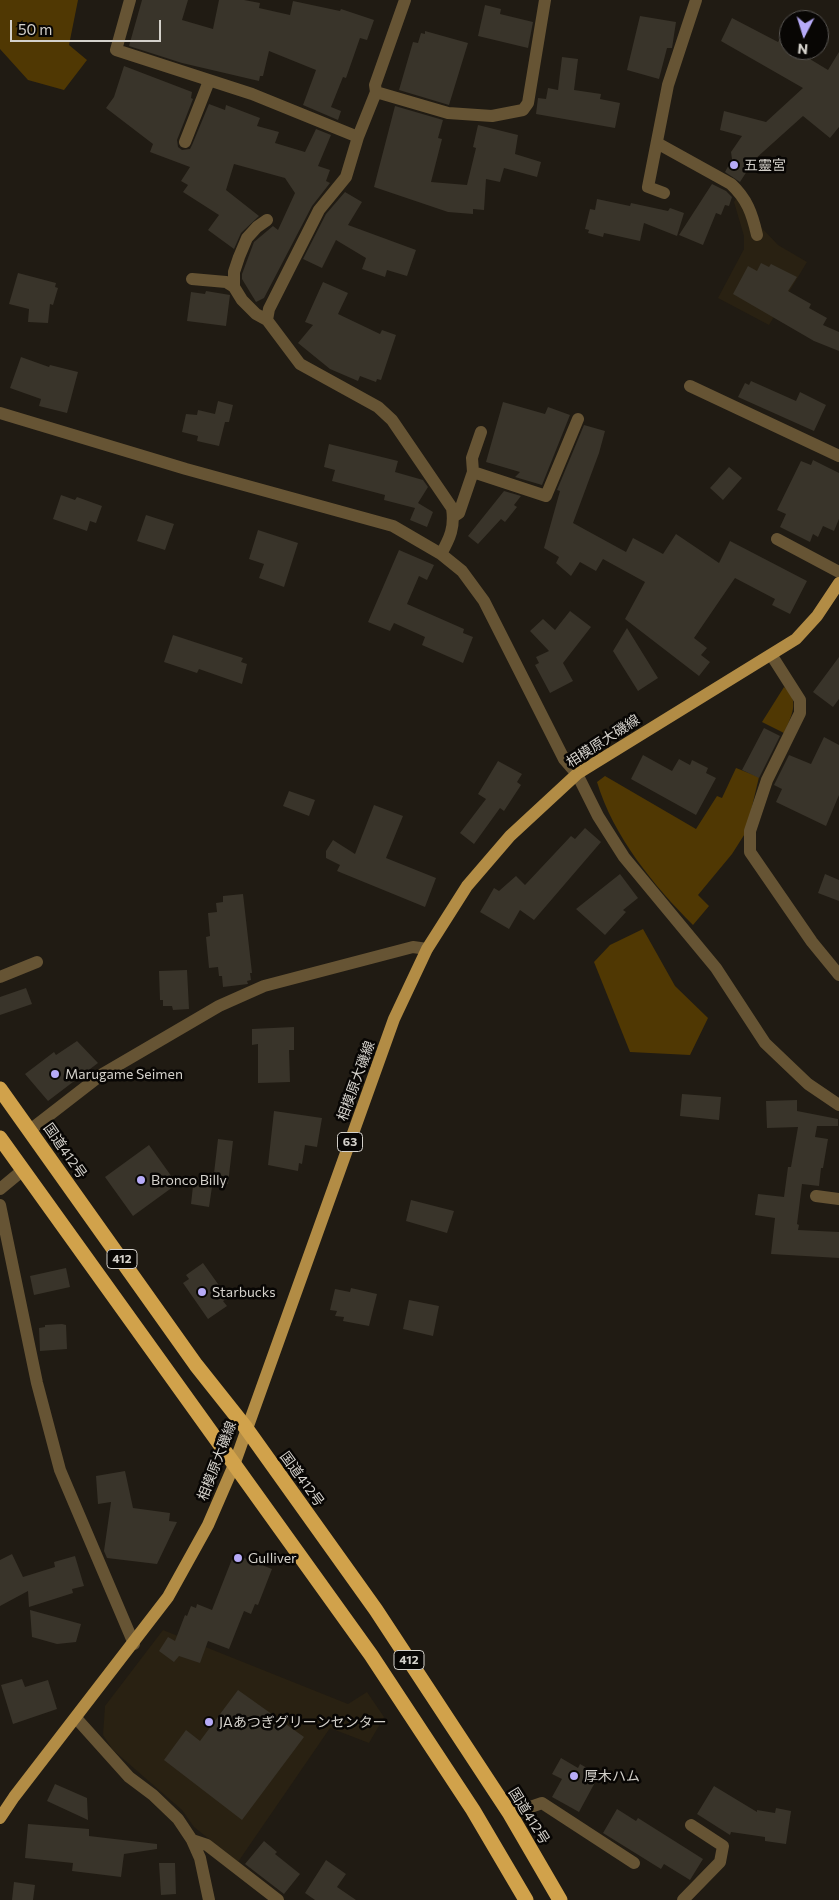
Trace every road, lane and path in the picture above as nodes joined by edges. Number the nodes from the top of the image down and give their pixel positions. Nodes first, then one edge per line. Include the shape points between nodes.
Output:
1 (130, 0) edge
2 (405, 0) edge
3 (546, 0) edge
4 (696, 0) edge
5 (209, 81) junction
6 (376, 92) junction
7 (358, 137) junction
8 (185, 142) dead end
9 (657, 143) junction
10 (664, 193) dead end
11 (267, 220) dead end
12 (757, 235) dead end
13 (192, 279) dead end
14 (234, 287) junction
15 (267, 320) junction
16 (690, 386) dead end
17 (0, 413) edge
18 (578, 419) dead end
19 (481, 432) dead end
20 (839, 456) edge
21 (473, 472) junction
22 (453, 517) junction
23 (777, 540) dead end
24 (441, 554) junction
25 (839, 572) edge
26 (839, 583) edge
27 (772, 656) junction
28 (577, 774) junction
29 (426, 948) junction
30 (38, 962) dead end
31 (839, 975) edge
32 (0, 978) edge
33 (0, 1089) edge
34 (839, 1106) edge
35 (30, 1130) junction
36 (0, 1138) edge
37 (23, 1170) junction
38 (0, 1189) edge
39 (816, 1196) dead end
40 (839, 1199) edge
41 (0, 1205) edge
42 (246, 1428) junction
43 (234, 1465) junction
44 (134, 1644) junction
45 (76, 1718) junction
46 (510, 1814) junction
47 (0, 1818) edge
48 (691, 1825) dead end
49 (192, 1840) junction
50 (634, 1863) dead end
51 (277, 1899) edge
52 (209, 1900) edge
53 (526, 1900) edge
54 (560, 1900) edge
55 (683, 1900) edge

1 - 5 street via 116,50
2 - 6 street via 375,84
3 - 6 street via 528,103 523,110 492,116 448,113
4 - 9 street via 668,84
5 - 7 street via 252,94
5 - 8 street
6 - 7 street
7 - 15 street via 346,178 319,210 269,309
9 - 10 street via 648,187
9 - 12 street via 732,184 752,210
11 - 14 street via 247,238 234,272
13 - 14 street via 226,282
14 - 15 street via 256,314
15 - 22 street via 300,364 378,406 392,420 452,508
16 - 20 street
17 - 24 street via 393,526
18 - 21 street via 546,496
19 - 21 street via 472,458
21 - 22 street via 459,513
22 - 24 street via 452,534
23 - 25 street
24 - 28 street via 462,571 484,600 560,751
26 - 27 main road, 相模原大磯線 / 63 via 796,639
27 - 28 main road, 相模原大磯線 / 63
27 - 31 street via 800,700 800,713 767,780 750,831 750,852 812,942
28 - 29 main road, 相模原大磯線 / 63 via 510,836 467,886
28 - 34 street via 624,857 716,968 765,1043 808,1084
29 - 35 street via 413,947 264,986 219,1006 101,1075
29 - 42 main road, 相模原大磯線 / 63 via 394,1019
30 - 32 street
33 - 35 highway, 国道412号 / 412
35 - 42 highway, 国道412号 / 412 via 196,1365
36 - 37 highway, 412
37 - 38 street
37 - 43 highway, 412
39 - 40 street
41 - 44 street via 37,1383 60,1470
42 - 43 main road, 相模原大磯線 / 63
42 - 46 highway, 国道412号 / 412 via 376,1610
43 - 44 main road, 相模原大磯線 / 63 via 189,1563
43 - 53 highway, 412 via 371,1655 473,1810
44 - 45 main road, 相模原大磯線 / 63
45 - 47 main road, 相模原大磯線 / 63
45 - 49 street via 129,1777 178,1819
46 - 50 street via 542,1803
46 - 54 highway, 国道412号 / 412
48 - 55 street via 723,1846 720,1862
49 - 51 street via 207,1845
49 - 52 street via 200,1858

